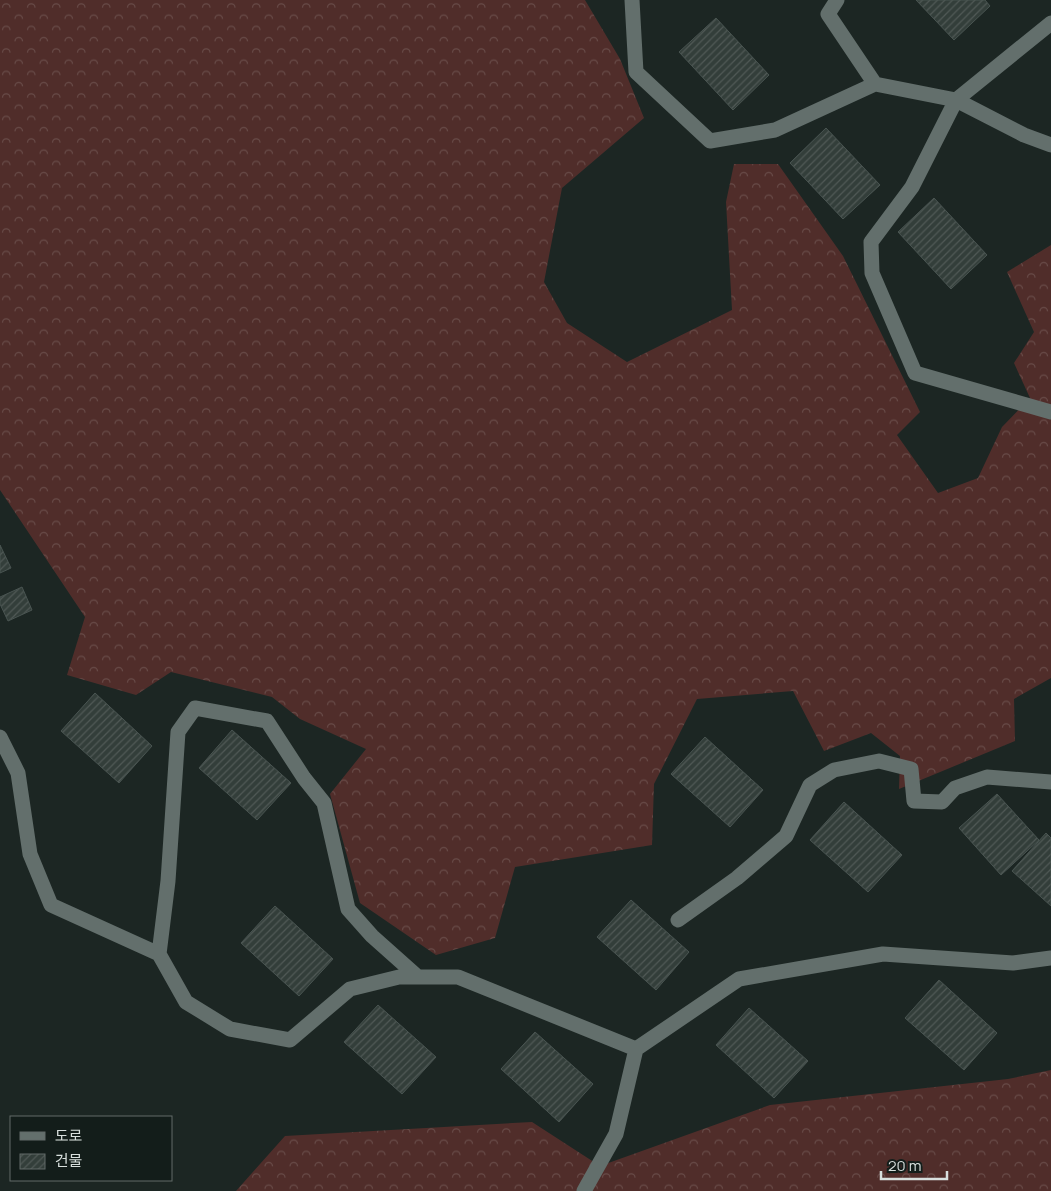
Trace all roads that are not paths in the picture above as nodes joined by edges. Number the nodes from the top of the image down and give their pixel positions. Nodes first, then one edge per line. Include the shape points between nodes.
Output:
1 (632, 0) edge
2 (837, 0) edge
3 (1051, 23) edge
4 (876, 84) junction
5 (956, 100) junction
6 (1051, 145) edge
7 (1051, 412) edge
8 (0, 736) edge
9 (1051, 782) edge
10 (678, 920) dead end
11 (158, 954) junction
12 (1051, 958) edge
13 (418, 977) junction
14 (636, 1049) junction
15 (584, 1191) edge

1 - 4 lane via 636,72 710,141 775,130
2 - 4 lane via 828,14
3 - 5 lane
4 - 5 lane
5 - 6 lane via 1024,135
5 - 7 lane via 912,187 871,242 872,273 915,373
8 - 11 lane via 18,773 30,854 51,905
9 - 10 lane via 987,776 955,788 942,802 914,801 911,769 879,761 834,770 810,785 786,836 738,878
11 - 13 lane via 186,1002 230,1029 290,1040 350,989 399,977
11 - 13 lane via 168,882 178,732 195,708 267,720 324,803 348,909 372,936
12 - 14 lane via 1013,963 883,954 739,979
13 - 14 lane via 458,977
14 - 15 lane via 616,1134

